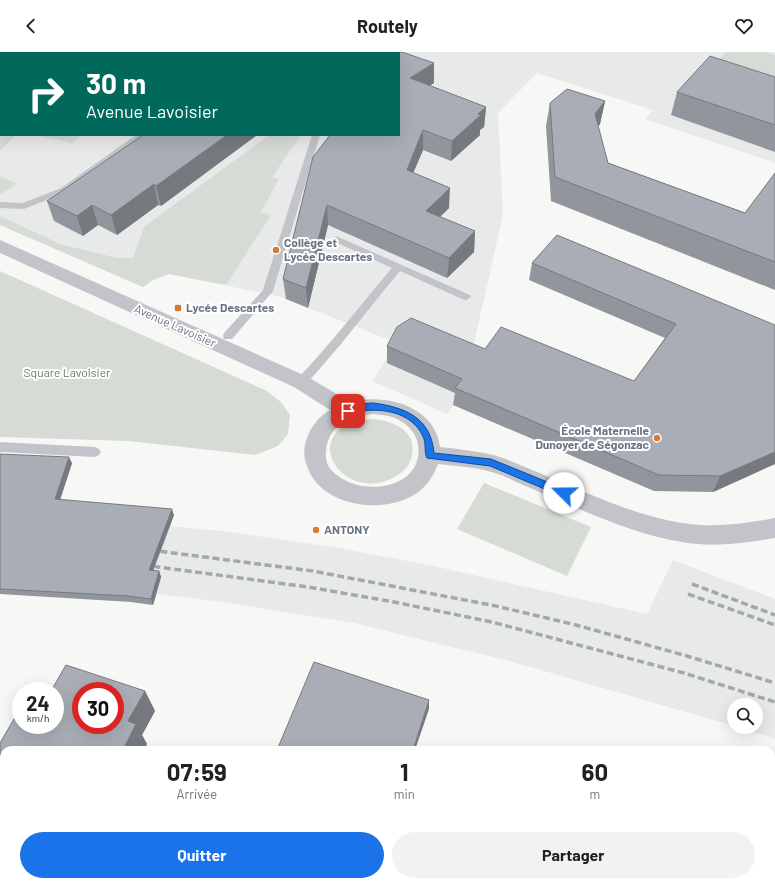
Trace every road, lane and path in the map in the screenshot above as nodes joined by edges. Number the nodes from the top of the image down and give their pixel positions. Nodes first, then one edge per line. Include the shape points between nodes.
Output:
1 (141, 136) edge
2 (316, 136) edge
3 (0, 205) edge
4 (336, 239) dead end
5 (0, 246) edge
6 (398, 267) junction
7 (466, 297) dead end
8 (228, 336) dead end
9 (301, 382) junction
10 (348, 411) junction
11 (0, 447) edge
12 (95, 452) dead end
13 (430, 456) junction
14 (775, 528) edge

1 - 3 lane via 64,190 24,206
2 - 8 lane via 268,291
4 - 6 lane
5 - 9 street, Avenue Lavoisier
6 - 7 lane
6 - 9 lane via 332,349
9 - 10 street, Avenue Lavoisier
10 - 13 street via 373,406 391,409 408,416 421,426 429,440
10 - 13 street via 330,420 320,431 315,442 314,455 317,467 337,488 370,497 393,493 417,480 426,469
11 - 12 lane
13 - 14 street via 491,463 622,517 656,528 700,536 715,536 754,533

